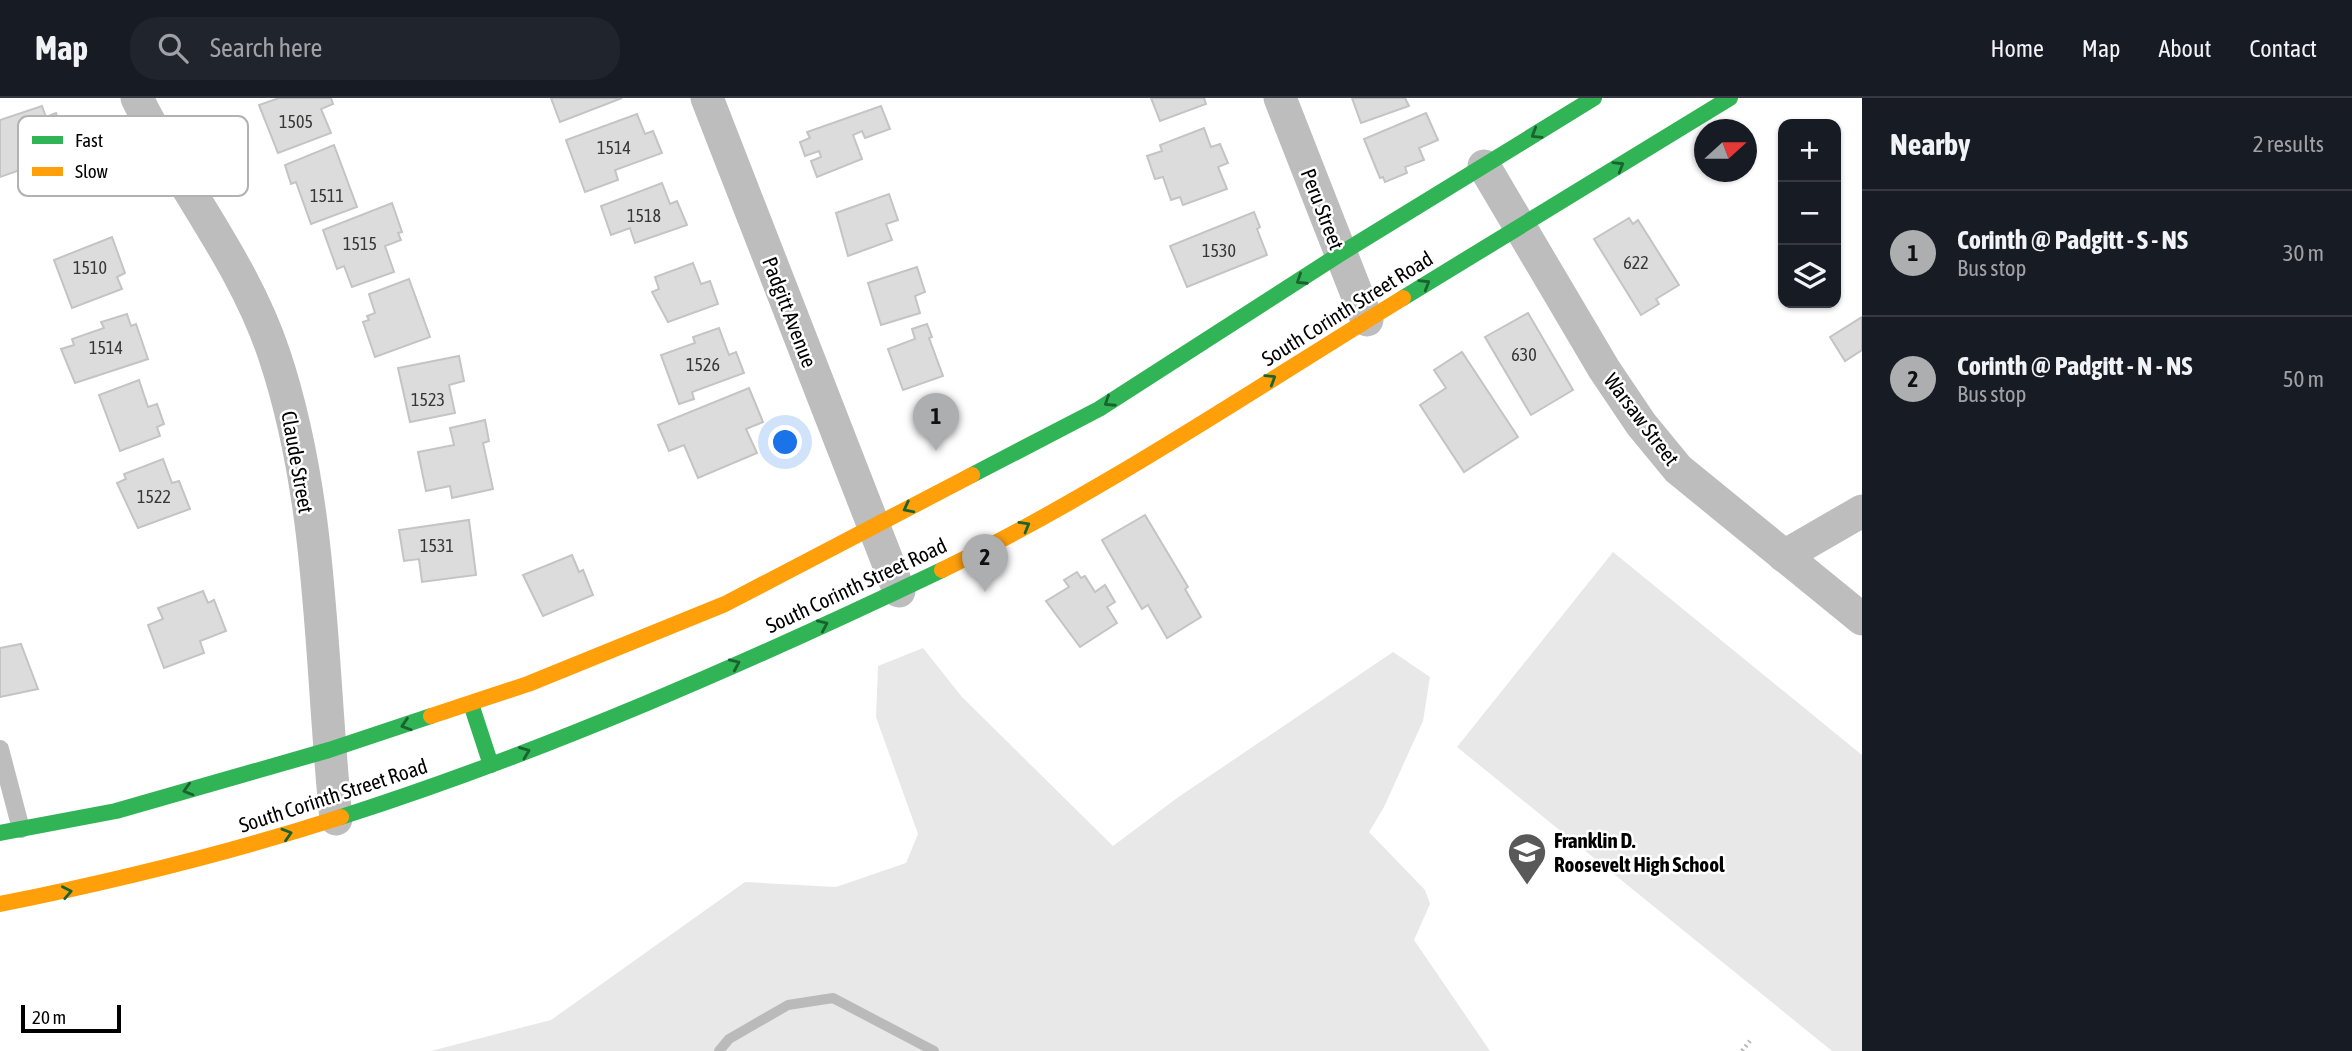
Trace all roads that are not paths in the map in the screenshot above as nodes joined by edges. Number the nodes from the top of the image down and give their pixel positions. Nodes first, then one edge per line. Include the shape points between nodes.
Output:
1 (136, 98) edge
2 (707, 98) edge
3 (1280, 98) edge
4 (1594, 98) edge
5 (1730, 98) edge
6 (146, 116) edge
7 (1484, 166) junction
8 (193, 196) edge
9 (1520, 227) junction
10 (1340, 254) junction
11 (1367, 320) junction
12 (1862, 511) edge
13 (873, 526) junction
14 (1784, 556) junction
15 (898, 591) junction
16 (1862, 620) edge
17 (471, 704) junction
18 (0, 749) edge
19 (328, 750) junction
20 (491, 765) junction
21 (336, 819) junction
22 (21, 829) junction
23 (0, 833) edge
24 (0, 904) edge

1 - 6 street, Claude Street
2 - 13 street, Padgitt Avenue
3 - 10 street, Peru Street
4 -> 7 main road, South Corinth Street Road
9 -> 5 main road, South Corinth Street Road
7 - 9 street, Warsaw Street
7 - 10 main road, South Corinth Street Road
8 - 19 street, Claude Street via 247,289 273,352 298,436 319,595
11 -> 9 main road, South Corinth Street Road
9 - 14 street, Warsaw Street via 1641,424 1678,469
10 - 11 street, Peru Street
10 -> 13 main road, South Corinth Street Road via 1099,409
15 -> 11 main road, South Corinth Street Road via 1142,459
12 - 14 street
13 - 15 street, Padgitt Avenue
13 - 17 main road, South Corinth Street Road via 724,604
14 - 16 street, Warsaw Street
20 -> 15 main road, South Corinth Street Road via 616,717
17 -> 19 main road, South Corinth Street Road
17 - 20 main road
18 - 22 lane
19 - 21 street, Claude Street
19 -> 22 main road, South Corinth Street Road via 116,811
20 - 21 main road, South Corinth Street Road
24 -> 21 main road, South Corinth Street Road via 196,860
22 - 23 main road, South Corinth Street Road

